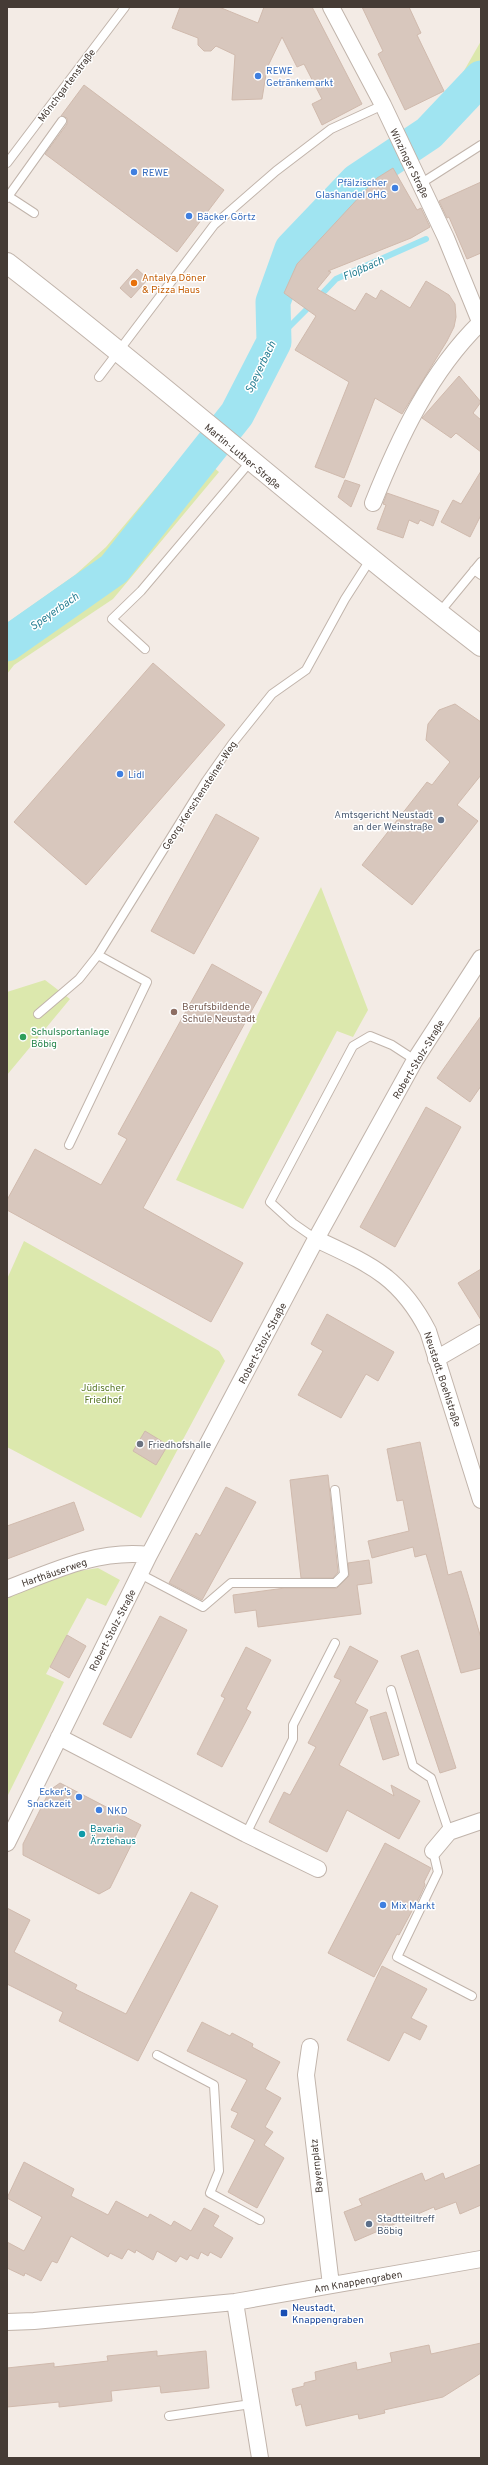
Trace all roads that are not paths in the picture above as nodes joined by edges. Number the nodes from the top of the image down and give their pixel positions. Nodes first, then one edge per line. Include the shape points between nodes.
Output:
1 (125, 7) edge
2 (331, 7) edge
3 (383, 105) junction
4 (62, 121) dead end
5 (481, 145) edge
6 (7, 163) edge
7 (420, 184) junction
8 (8, 197) edge
9 (34, 213) dead end
10 (7, 263) edge
11 (481, 324) edge
12 (118, 351) junction
13 (99, 377) dead end
14 (250, 462) junction
15 (373, 502) dead end
16 (370, 560) junction
17 (481, 562) edge
18 (478, 573) edge
19 (439, 614) junction
20 (481, 646) edge
21 (145, 649) dead end
22 (98, 955) junction
23 (481, 958) edge
24 (38, 1014) dead end
25 (415, 1060) junction
26 (69, 1145) dead end
27 (316, 1239) junction
28 (481, 1333) edge
29 (436, 1359) junction
30 (335, 1490) dead end
31 (481, 1500) edge
32 (149, 1556) junction
33 (140, 1574) junction
34 (7, 1589) edge
35 (335, 1643) dead end
36 (391, 1690) dead end
37 (59, 1737) junction
38 (481, 1821) edge
39 (449, 1832) junction
40 (246, 1834) junction
41 (7, 1843) edge
42 (433, 1852) joint
43 (318, 1869) dead end
44 (472, 1996) dead end
45 (310, 2047) dead end
46 (157, 2055) dead end
47 (260, 2220) dead end
48 (481, 2259) edge
49 (330, 2285) junction
50 (235, 2302) junction
51 (7, 2322) edge
52 (251, 2404) junction
53 (169, 2416) dead end
54 (260, 2458) edge

1 - 6 lane, Mönchgartenstraße
2 - 3 street, Winzinger Straße
3 - 7 street, Winzinger Straße
3 - 12 lane via 331,129 276,171 214,225
4 - 8 lane
5 - 7 lane
7 - 11 street, Winzinger Straße via 446,238
8 - 9 lane
10 - 12 street, Martin-Luther-Straße
11 - 15 street, Winzinger Straße via 463,340 410,418
12 - 13 lane
12 - 14 street, Martin-Luther-Straße
14 - 16 street, Martin-Luther-Straße
14 - 21 lane via 141,591 112,619
16 - 19 street, Martin-Luther-Straße
16 - 22 lane, Georg-Kerschensteiner-Weg via 306,670 272,694 206,781
17 - 18 lane
18 - 19 lane
19 - 20 street, Martin-Luther-Straße
22 - 24 lane, Georg-Kerschensteiner-Weg via 78,979
22 - 26 lane via 147,982
23 - 25 street, Robert-Stolz-Straße
25 - 27 street, Robert-Stolz-Straße
25 - 27 lane via 392,1045 370,1036 353,1046 270,1202
27 - 29 street, Neustadt, Boehlstraße via 370,1265 405,1293 428,1331
27 - 32 street, Robert-Stolz-Straße
28 - 29 street
29 - 31 street, Neustadt, Boehlstraße
30 - 33 lane via 344,1574 336,1583 231,1583 203,1607
32 - 33 street, Robert-Stolz-Straße
32 - 34 street, Harthäuserweg via 115,1554 84,1561
33 - 37 street, Robert-Stolz-Straße
35 - 40 lane via 293,1725 293,1739
36 - 39 lane via 413,1766 431,1778
37 - 40 street
37 - 41 street, Robert-Stolz-Straße
38 - 39 street
39 - 42 street
40 - 43 street
42 - 44 lane via 438,1872 397,1957
45 - 49 street, Bayernplatz via 306,2076
46 - 47 lane via 214,2084 219,2171 210,2193
48 - 49 street, Am Knappengraben
49 - 50 street, Am Knappengraben
50 - 51 street, Am Knappengraben
50 - 52 street
52 - 53 lane
52 - 54 street

